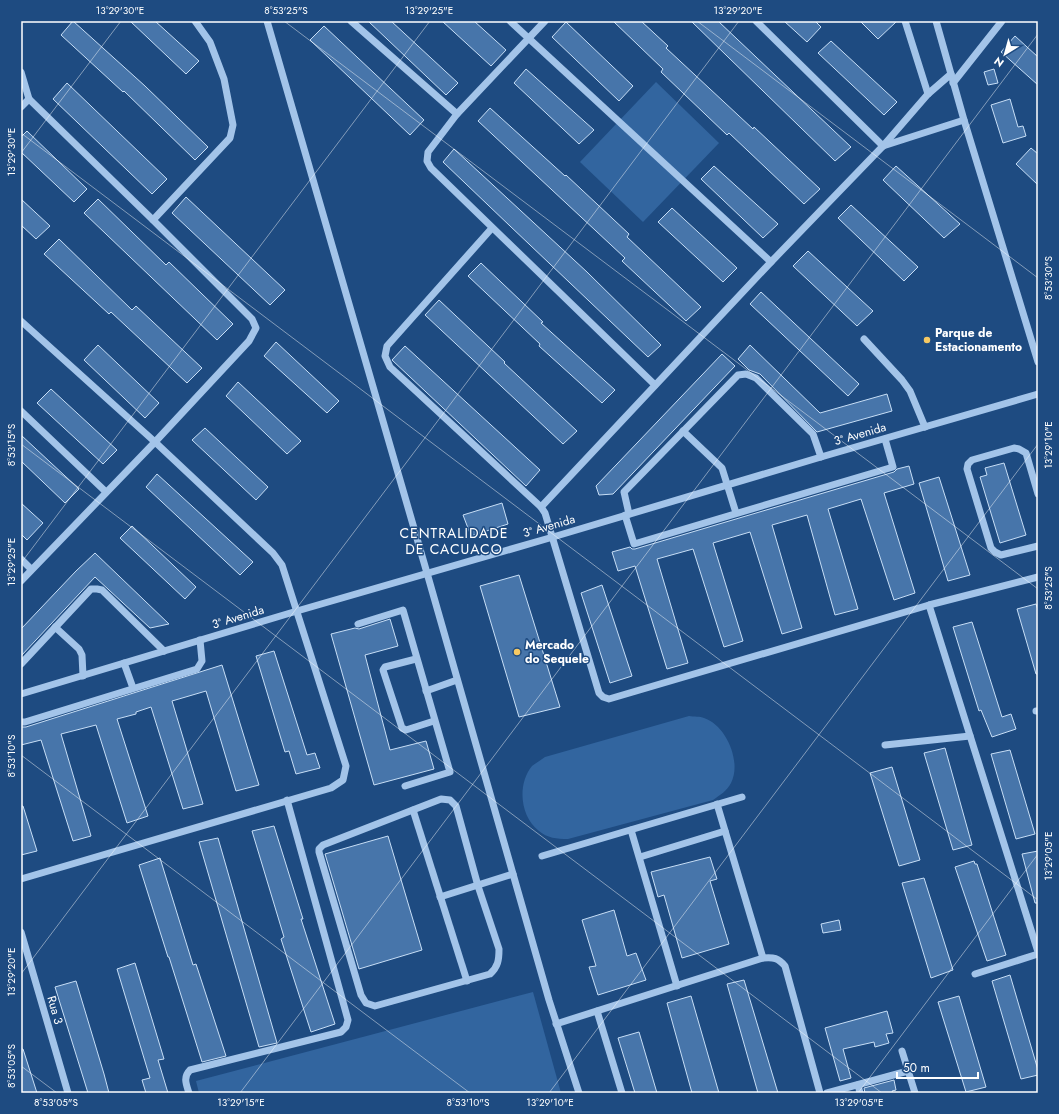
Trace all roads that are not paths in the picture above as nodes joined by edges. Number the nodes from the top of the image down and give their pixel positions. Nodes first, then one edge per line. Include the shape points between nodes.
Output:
1 (195, 21) edge
2 (267, 21) edge
3 (351, 21) edge
4 (510, 21) edge
5 (545, 21) edge
6 (756, 21) edge
7 (905, 21) edge
8 (936, 21) edge
9 (1002, 21) edge
10 (529, 39) junction
11 (21, 72) edge
12 (950, 74) junction
13 (953, 83) junction
14 (928, 94) junction
15 (29, 99) junction
16 (21, 107) edge
17 (457, 114) junction
18 (964, 120) junction
19 (883, 146) junction
20 (153, 220) junction
21 (492, 228) junction
22 (771, 262) junction
23 (21, 321) edge
24 (864, 339) dead end
25 (1038, 362) edge
26 (655, 385) junction
27 (1038, 394) edge
28 (21, 411) edge
29 (925, 427) junction
30 (684, 431) junction
31 (885, 439) junction
32 (155, 442) junction
33 (821, 457) junction
34 (727, 485) junction
35 (106, 492) junction
36 (1038, 494) edge
37 (541, 507) junction
38 (736, 513) junction
39 (628, 514) junction
40 (553, 537) junction
41 (1038, 546) edge
42 (21, 559) edge
43 (31, 569) junction
44 (427, 573) junction
45 (1038, 577) edge
46 (21, 581) edge
47 (929, 605) junction
48 (297, 611) junction
49 (358, 624) dead end
50 (55, 628) junction
51 (200, 640) junction
52 (164, 651) junction
53 (416, 659) junction
54 (124, 663) junction
55 (21, 664) edge
56 (83, 676) junction
57 (457, 680) junction
58 (133, 688) junction
59 (426, 691) junction
60 (21, 694) edge
61 (434, 721) junction
62 (21, 722) edge
63 (970, 736) junction
64 (885, 745) dead end
65 (405, 786) dead end
66 (742, 797) dead end
67 (287, 800) junction
68 (717, 804) junction
69 (413, 810) junction
70 (631, 830) junction
71 (725, 831) junction
72 (542, 856) dead end
73 (640, 857) junction
74 (513, 874) junction
75 (21, 878) edge
76 (478, 886) junction
77 (440, 897) junction
78 (21, 932) edge
79 (23, 948) edge
80 (1038, 953) edge
81 (763, 958) junction
82 (975, 974) dead end
83 (467, 981) junction
84 (677, 986) junction
85 (597, 1011) junction
86 (556, 1024) junction
87 (902, 1050) dead end
88 (908, 1071) junction
89 (858, 1085) junction
90 (68, 1093) edge
91 (189, 1093) edge
92 (579, 1093) edge
93 (622, 1093) edge
94 (820, 1093) edge
95 (827, 1093) edge
96 (860, 1093) edge
97 (915, 1093) edge

1 - 20 street via 210,42 224,79 233,125 230,138
2 - 44 street
3 - 17 street
4 - 10 street
5 - 10 street
6 - 19 street
7 - 14 street
8 - 12 street
9 - 13 street
10 - 17 street
10 - 22 street
11 - 15 street
12 - 13 street
12 - 14 street
13 - 18 street
14 - 19 street
15 - 16 street
15 - 20 street
17 - 21 street via 428,152 427,161 431,168
18 - 19 street
18 - 25 street
19 - 22 street
20 - 32 street via 252,318 256,328 250,341
21 - 26 street
21 - 37 street via 387,346 385,356 390,367
22 - 26 street
23 - 32 street
24 - 29 street via 910,391
26 - 37 street
27 - 29 street, 3ª Avenida
28 - 35 street
29 - 31 street, 3ª Avenida
30 - 33 street via 738,375 746,374 756,378 813,434
30 - 34 street via 722,468
30 - 39 street via 624,492
31 - 33 street, 3ª Avenida
31 - 38 street via 893,467
32 - 35 street
32 - 48 street via 273,553 282,565
33 - 34 street, 3ª Avenida
34 - 38 street
34 - 39 street, 3ª Avenida
35 - 43 street
36 - 41 street via 1026,453 1019,449 1014,448 972,460 968,464 967,469 991,548 1001,555
37 - 40 street
38 - 39 street via 634,544
39 - 40 street, 3ª Avenida
40 - 44 street, 3ª Avenida
40 - 47 street via 599,693 609,699
42 - 43 street
43 - 46 street
44 - 48 street, 3ª Avenida
44 - 57 street
45 - 47 street
47 - 63 street
48 - 51 street, 3ª Avenida
48 - 67 street via 346,766 343,780 331,788
49 - 53 street via 403,610
50 - 52 street via 91,589 97,588
50 - 55 street
50 - 56 street via 79,648
51 - 52 street, 3ª Avenida
51 - 58 street via 202,661 197,669
52 - 54 street, 3ª Avenida
53 - 59 street
53 - 61 street via 385,667 384,670 402,728 406,730
54 - 56 street, 3ª Avenida
54 - 58 street
56 - 60 street, 3ª Avenida
57 - 59 street
57 - 74 street
58 - 62 street
59 - 61 street
61 - 65 street via 450,772
63 - 64 street
63 - 80 street
66 - 68 street
67 - 75 street
67 - 91 street via 348,1020 346,1027 341,1032 190,1070 185,1080
68 - 70 street
68 - 71 street
69 - 76 street via 441,800 450,800 456,806
69 - 77 street
69 - 83 street via 319,848 361,995 366,1003 375,1006
70 - 72 street
70 - 73 street
71 - 73 street
71 - 81 street
73 - 84 street
74 - 76 street
74 - 86 street
76 - 77 street
76 - 83 street via 499,949 499,959 496,968 490,974
77 - 83 street
78 - 79 street, Rua 3
79 - 90 street, Rua 3
80 - 82 street
81 - 84 street
81 - 94 street via 780,960 785,966
84 - 85 street
85 - 86 street
85 - 93 street
86 - 92 street
87 - 88 street
88 - 89 street
88 - 97 street
89 - 95 street
89 - 96 street

